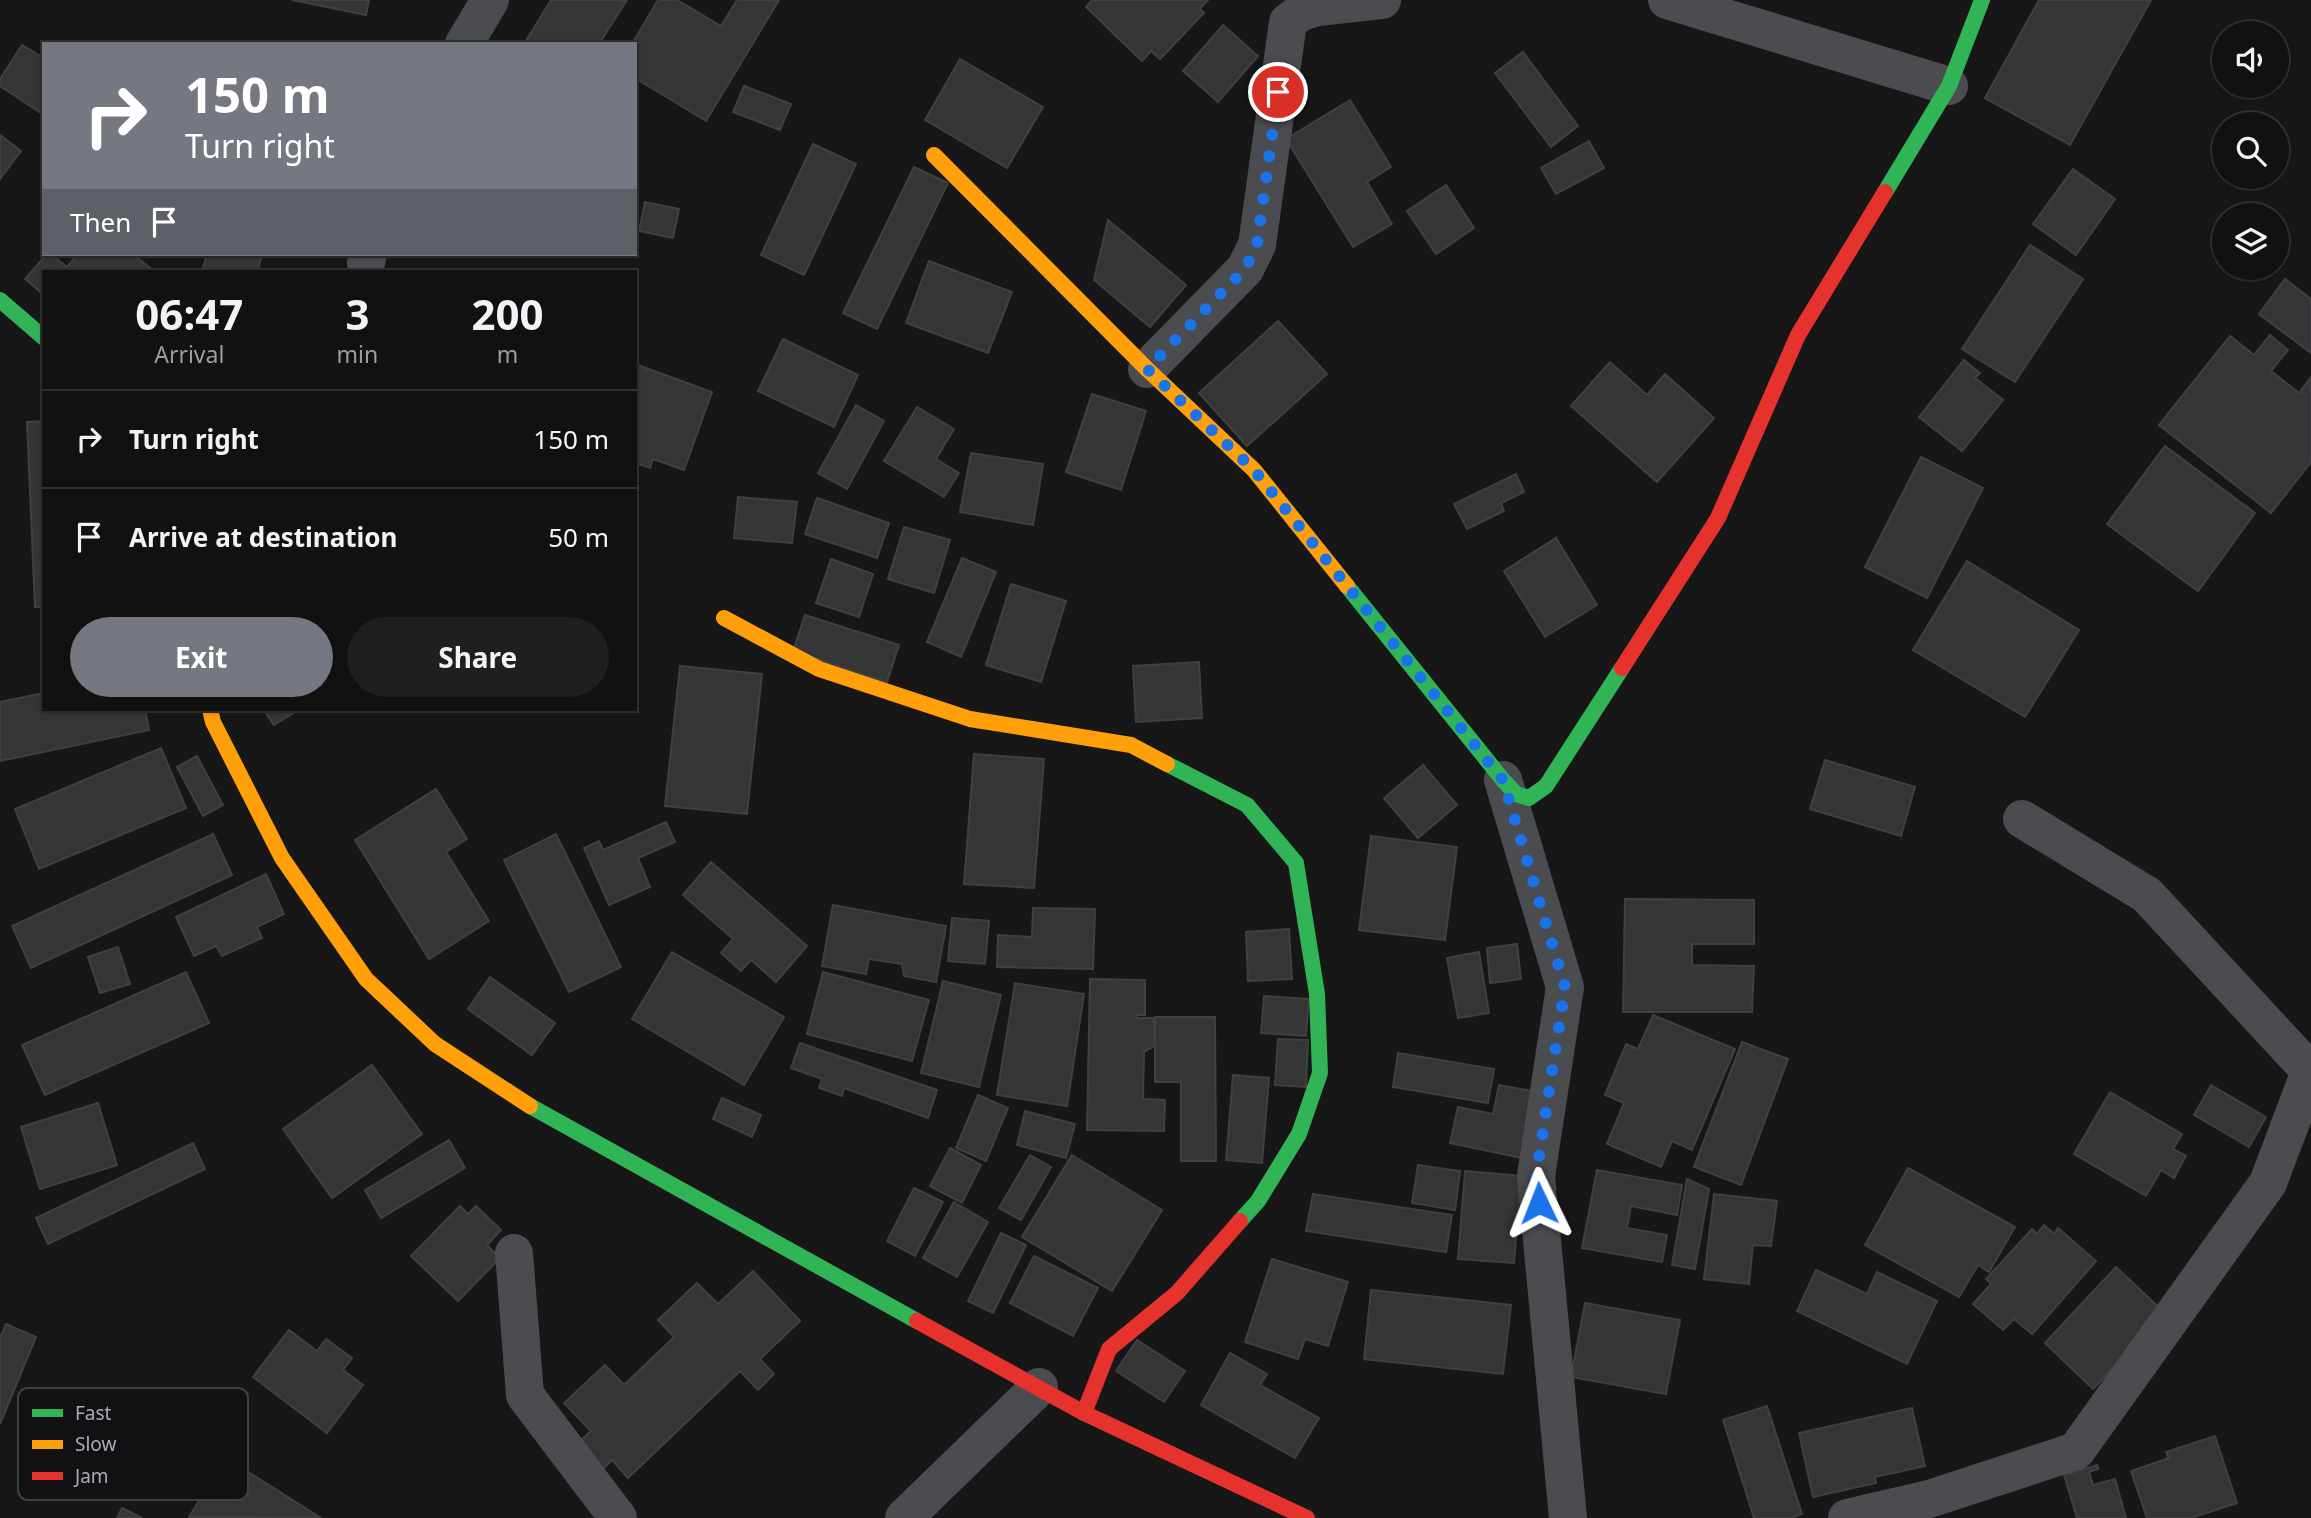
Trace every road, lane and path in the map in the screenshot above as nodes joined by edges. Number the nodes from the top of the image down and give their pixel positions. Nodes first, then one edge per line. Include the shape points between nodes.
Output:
1 (490, 0) edge
2 (1382, 0) edge
3 (1667, 0) edge
4 (1982, 0) edge
5 (465, 42) edge
6 (1949, 86) junction
7 (934, 155) dead end
8 (0, 300) edge
9 (42, 336) edge
10 (1147, 369) junction
11 (724, 618) dead end
12 (210, 711) edge
13 (1503, 780) junction
14 (2022, 820) dead end
15 (2311, 1071) edge
16 (514, 1252) dead end
17 (1039, 1387) junction
18 (1084, 1413) junction
19 (618, 1518) edge
20 (904, 1518) edge
21 (1307, 1518) edge
22 (1568, 1518) edge
23 (1847, 1518) edge

1 - 5 street
2 - 10 street via 1317,7 1288,22 1257,245 1245,269
3 - 6 street
4 - 6 street
6 - 13 street via 1798,335 1718,518 1546,786 1530,798 1516,794
7 - 10 street
8 - 9 street
10 - 13 street via 1254,470
11 - 18 street via 820,668 970,719 1131,746 1247,805 1296,863 1317,994 1320,1073 1300,1134 1258,1201 1177,1293 1109,1349
12 - 17 street via 282,859 366,979 435,1044 533,1108
13 - 22 street via 1565,987 1536,1177
14 - 15 street via 2147,895
15 - 23 street via 2268,1183 2076,1451 1929,1499
16 - 19 street via 525,1395
17 - 18 street
17 - 20 street
18 - 21 street

